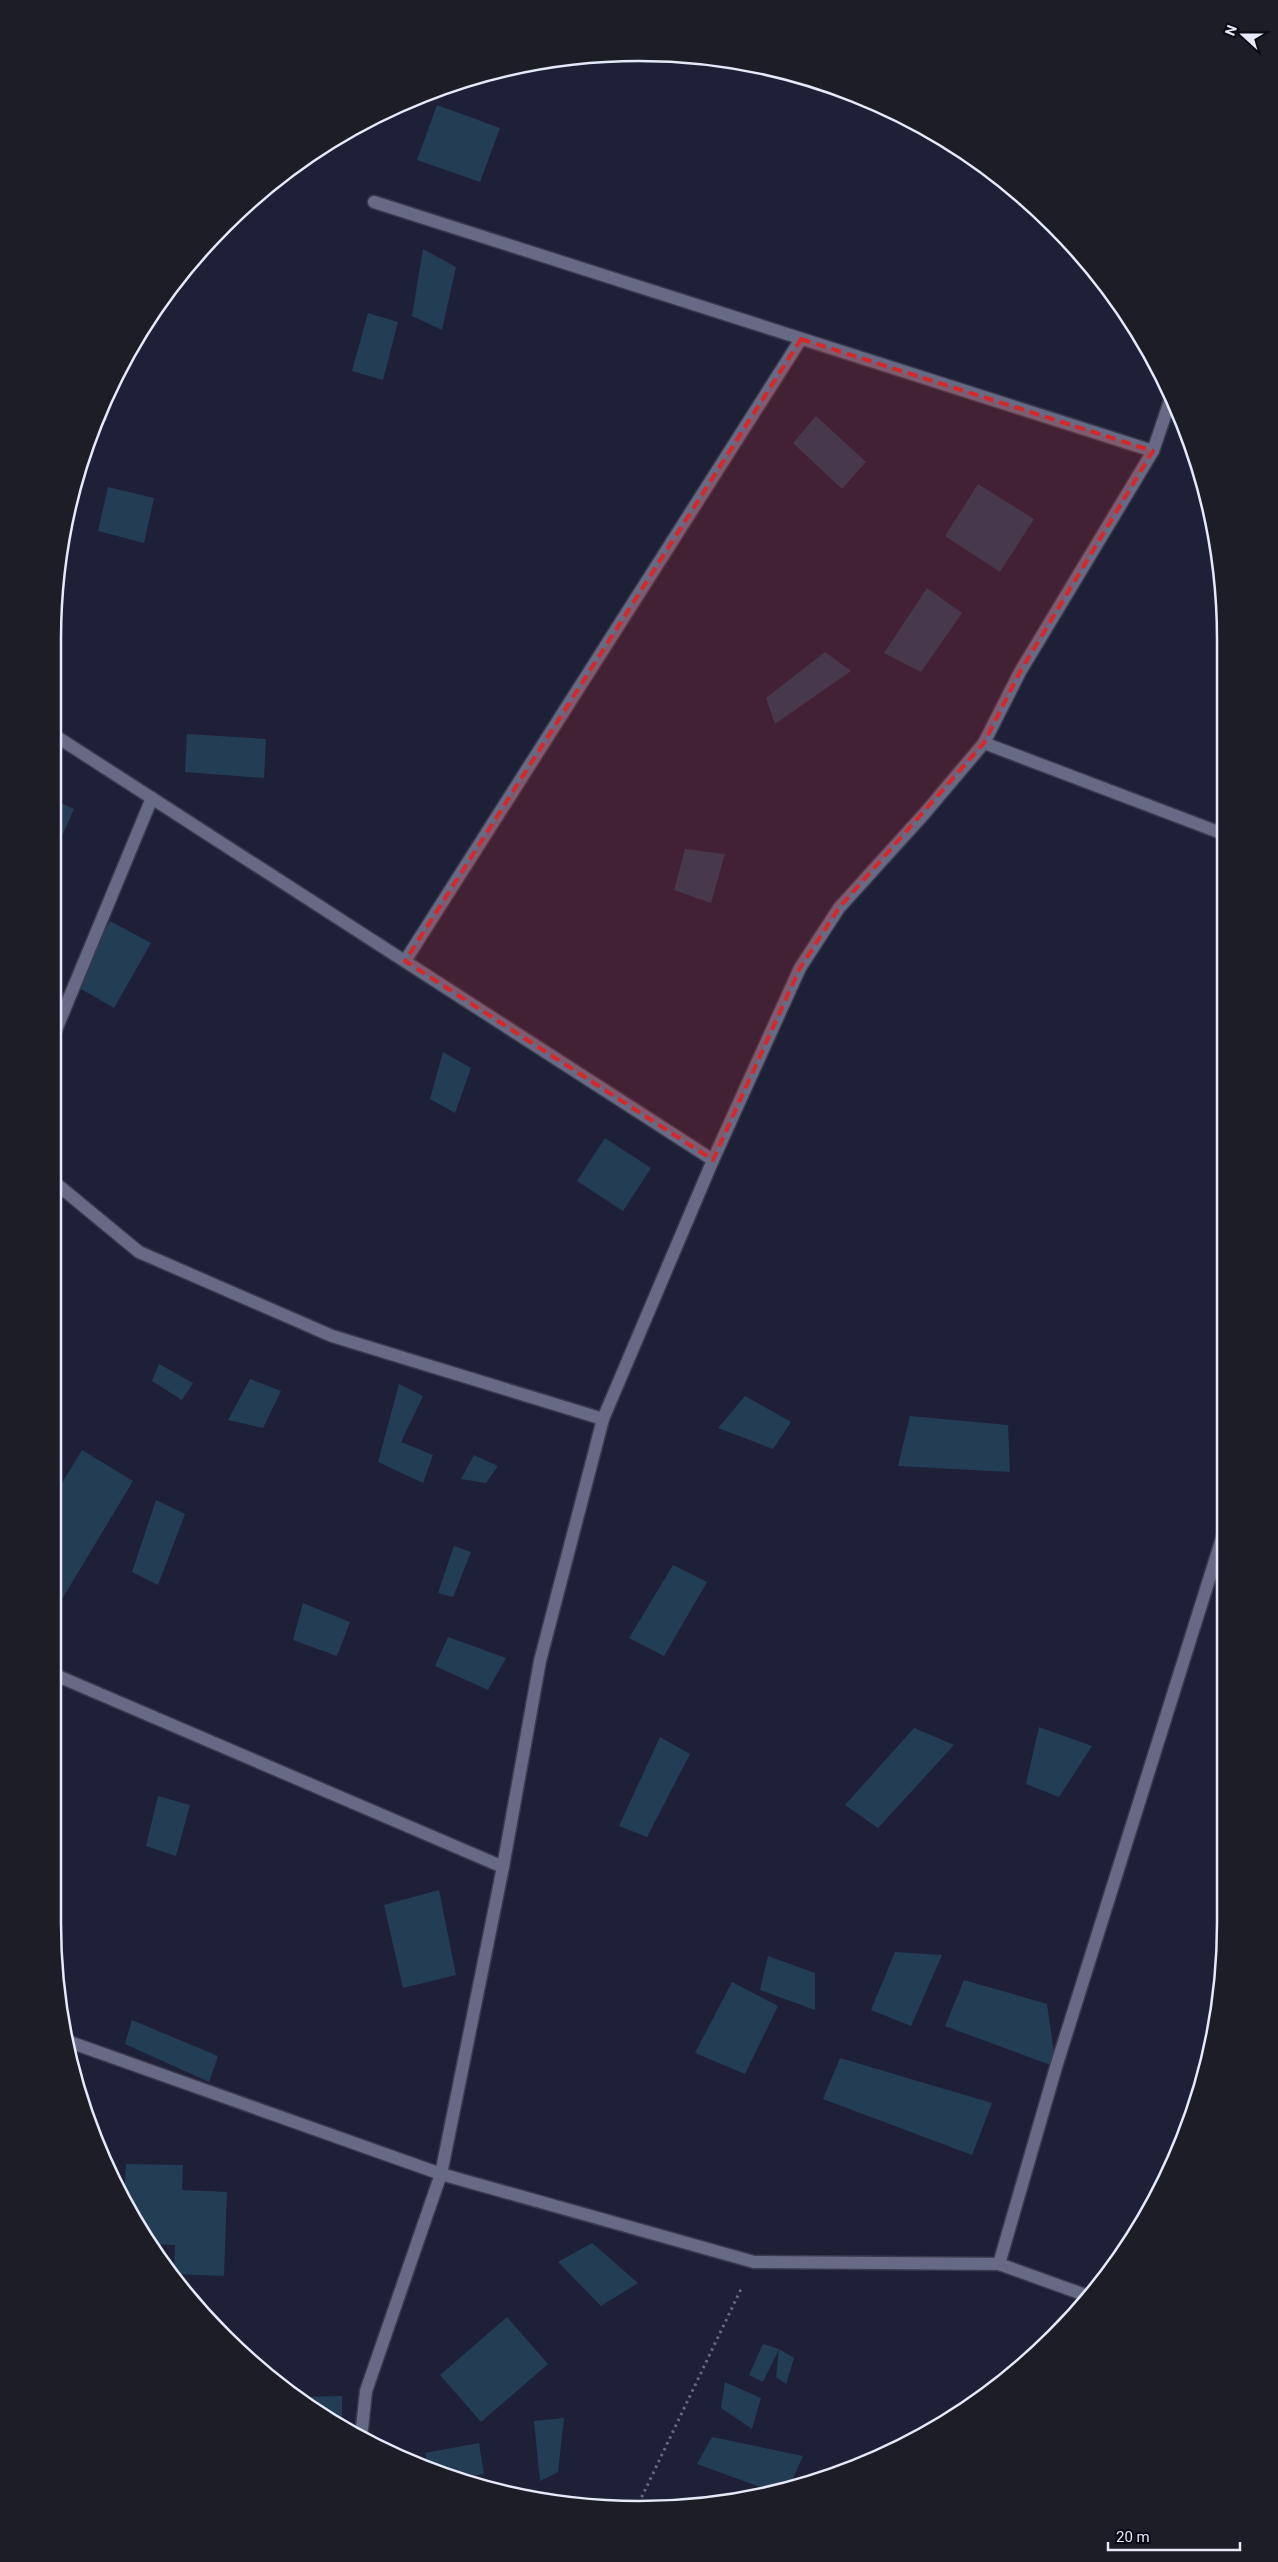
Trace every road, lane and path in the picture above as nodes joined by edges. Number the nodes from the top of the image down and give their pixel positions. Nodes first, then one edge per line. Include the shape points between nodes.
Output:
1 (374, 202) dead end
2 (801, 339) junction
3 (1168, 407) edge
4 (1153, 451) junction
5 (61, 740) edge
6 (984, 743) junction
7 (152, 798) junction
8 (1217, 831) edge
9 (405, 962) junction
10 (61, 1018) edge
11 (713, 1160) junction
12 (61, 1188) edge
13 (603, 1419) junction
14 (1217, 1554) edge
15 (61, 1677) edge
16 (503, 1866) junction
17 (74, 2043) edge
18 (441, 2174) junction
19 (754, 2262) junction
20 (999, 2264) junction
21 (1082, 2294) edge
22 (362, 2429) edge
23 (640, 2501) edge

1 - 2 street
2 - 4 street
2 - 9 street
3 - 4 street
4 - 6 street via 1020,672
5 - 7 street
6 - 8 street
6 - 11 street via 834,915 800,968
7 - 9 street
7 - 10 street
9 - 11 street
11 - 13 street
12 - 13 street via 139,1252 332,1336
13 - 16 street via 540,1661
14 - 20 street via 1056,2066
15 - 16 street
16 - 18 street
17 - 18 street
18 - 19 street
18 - 22 street via 366,2391
19 - 20 street
19 - 23 path
20 - 21 street

